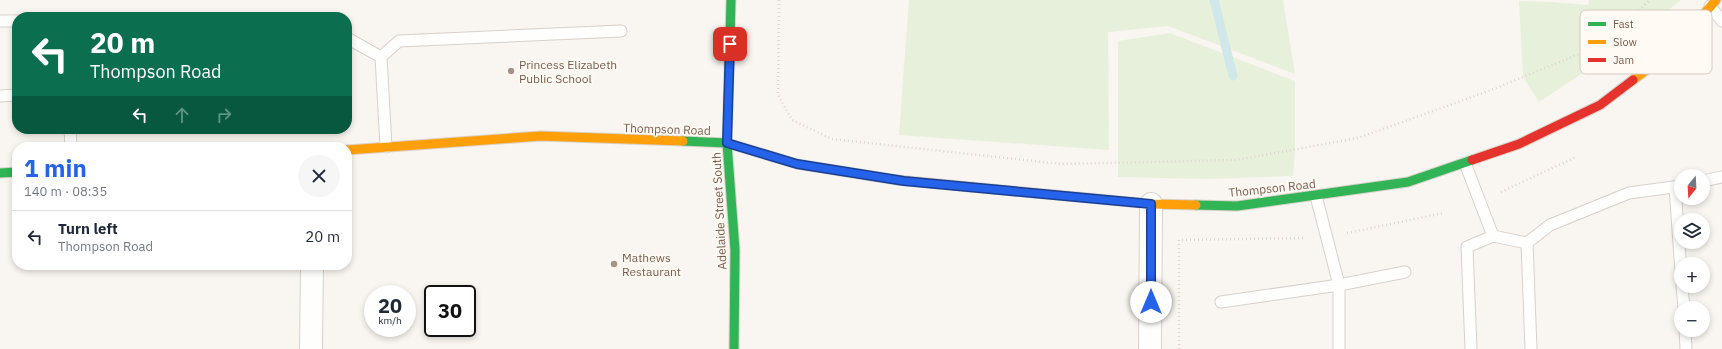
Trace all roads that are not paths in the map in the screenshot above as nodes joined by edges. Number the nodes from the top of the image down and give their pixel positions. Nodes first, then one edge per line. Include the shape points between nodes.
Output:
1 (731, 0) edge
2 (1713, 3) edge
3 (12, 20) edge
4 (0, 21) edge
5 (1722, 21) edge
6 (621, 31) dead end
7 (352, 41) edge
8 (381, 56) junction
9 (1641, 74) edge
10 (12, 95) edge
11 (0, 96) edge
12 (727, 143) junction
13 (386, 147) junction
14 (352, 150) edge
15 (1464, 163) junction
16 (12, 172) edge
17 (0, 173) edge
18 (1722, 177) edge
19 (1710, 180) edge
20 (1674, 187) edge
21 (1316, 196) junction
22 (1151, 204) junction
23 (1679, 205) edge
24 (1493, 236) junction
25 (1526, 243) junction
26 (1680, 257) edge
27 (312, 270) edge
28 (1405, 272) dead end
29 (1339, 285) junction
30 (1221, 302) dead end
31 (1685, 337) edge
32 (311, 349) edge
33 (734, 349) edge
34 (1150, 349) edge
35 (1339, 349) edge
36 (1471, 349) edge
37 (1532, 349) edge
38 (1686, 349) edge

1 - 12 street, Adelaide Street South
2 - 5 lane
3 - 4 lane
6 - 8 lane via 399,41
7 - 8 lane
8 - 13 lane
9 - 15 street, Thompson Road via 1600,105 1520,144
10 - 11 lane
12 - 13 street, Thompson Road via 541,136
12 - 22 street, Thompson Road via 797,164 904,181
12 - 33 street, Adelaide Street South via 735,250
13 - 14 street, Thompson Road
15 - 21 street, Thompson Road via 1408,182
15 - 24 lane
16 - 17 street
18 - 19 lane
20 - 25 lane via 1629,193 1550,225
21 - 22 street, Thompson Road via 1237,206
21 - 29 lane
22 - 34 street
23 - 26 lane
24 - 25 lane
24 - 36 lane via 1467,247
25 - 37 lane
27 - 32 street
28 - 29 lane
29 - 30 lane
29 - 35 lane
31 - 38 lane

